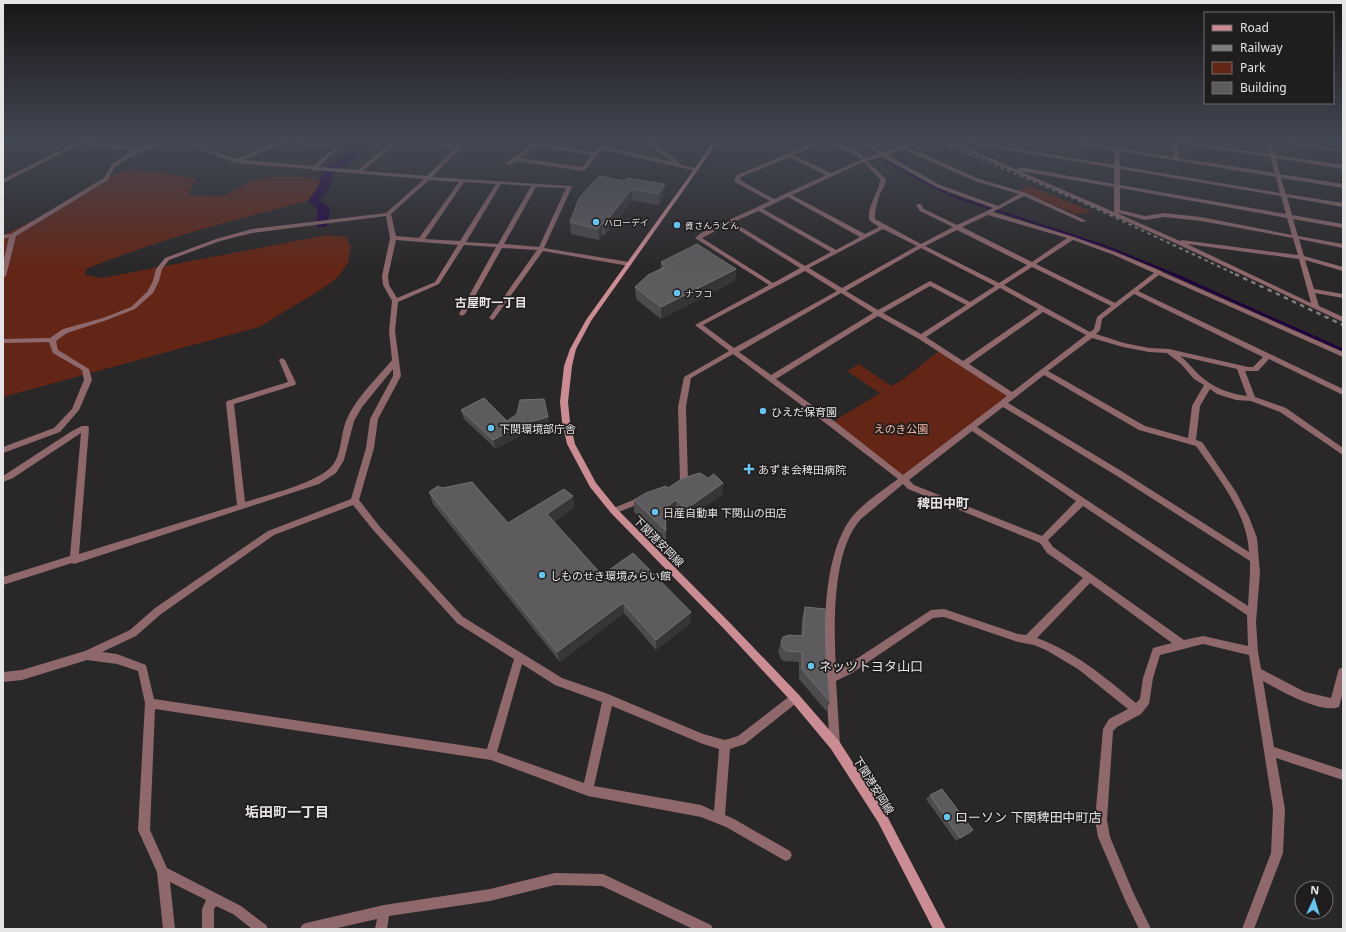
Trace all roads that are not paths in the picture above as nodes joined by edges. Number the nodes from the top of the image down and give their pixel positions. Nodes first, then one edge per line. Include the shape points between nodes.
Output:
1 (99, 183) edge
2 (422, 183) edge
3 (461, 183) edge
4 (499, 183) edge
5 (508, 183) edge
6 (685, 183) edge
7 (741, 183) edge
8 (812, 183) edge
9 (884, 183) edge
10 (933, 183) edge
11 (989, 183) edge
12 (1046, 183) edge
13 (1098, 183) edge
14 (1117, 183) edge
15 (1210, 183) edge
16 (1281, 183) edge
17 (1327, 183) edge
18 (534, 185) junction
19 (1343, 186) edge
20 (1117, 187) junction
21 (1024, 194) junction
22 (788, 195) junction
23 (1285, 196) junction
24 (773, 201) junction
25 (1343, 205) edge
26 (919, 206) dead end
27 (758, 208) junction
28 (994, 210) junction
29 (1116, 213) junction
30 (388, 214) junction
31 (1290, 217) junction
32 (1084, 221) dead end
33 (728, 222) junction
34 (883, 226) junction
35 (1343, 226) edge
36 (955, 228) junction
37 (13, 235) junction
38 (3, 236) edge
39 (865, 237) junction
40 (1296, 237) junction
41 (393, 238) junction
42 (1072, 238) junction
43 (421, 240) junction
44 (1175, 241) junction
45 (461, 243) junction
46 (500, 246) junction
47 (921, 246) junction
48 (1343, 246) edge
49 (541, 249) junction
50 (836, 252) junction
51 (1301, 257) junction
52 (629, 264) junction
53 (1031, 264) junction
54 (806, 268) junction
55 (1343, 269) edge
56 (1159, 272) junction
57 (3, 276) edge
58 (773, 285) junction
59 (998, 286) junction
60 (1311, 290) junction
61 (843, 291) junction
62 (1135, 292) junction
63 (1343, 296) edge
64 (395, 301) junction
65 (970, 305) junction
66 (1116, 306) junction
67 (1316, 308) junction
68 (1043, 309) junction
69 (878, 313) junction
70 (462, 314) dead end
71 (492, 318) dead end
72 (1343, 320) edge
73 (1091, 335) junction
74 (920, 337) junction
75 (52, 340) junction
76 (3, 341) edge
77 (734, 351) junction
78 (1169, 351) junction
79 (1343, 355) edge
80 (1268, 356) junction
81 (282, 360) dead end
82 (396, 361) junction
83 (964, 364) junction
84 (1242, 369) junction
85 (1044, 372) junction
86 (771, 379) junction
87 (1208, 385) junction
88 (1343, 392) edge
89 (1013, 396) junction
90 (1252, 399) junction
91 (1003, 403) junction
92 (972, 427) junction
93 (1192, 441) junction
94 (3, 450) edge
95 (1343, 452) edge
96 (3, 479) edge
97 (904, 480) junction
98 (670, 489) edge
99 (649, 497) edge
100 (355, 501) junction
101 (1082, 501) junction
102 (241, 507) junction
103 (614, 511) junction
104 (1043, 540) junction
105 (74, 560) junction
106 (1255, 560) junction
107 (1089, 578) junction
108 (3, 581) edge
109 (1251, 613) junction
110 (1029, 639) junction
111 (1182, 644) junction
112 (1252, 652) junction
113 (87, 655) junction
114 (519, 658) junction
115 (1256, 672) junction
116 (1343, 672) edge
117 (3, 677) edge
118 (831, 678) junction
119 (795, 698) junction
120 (608, 699) junction
121 (150, 702) junction
122 (1137, 710) junction
123 (725, 745) junction
124 (835, 745) junction
125 (1270, 751) junction
126 (491, 754) junction
127 (1343, 775) edge
128 (588, 790) junction
129 (719, 817) junction
130 (786, 855) dead end
131 (163, 872) junction
132 (213, 898) junction
133 (384, 910) junction
134 (169, 929) edge
135 (208, 929) edge
136 (262, 929) edge
137 (306, 929) edge
138 (381, 929) edge
139 (707, 929) edge
140 (940, 929) edge
141 (1145, 929) edge
142 (1248, 929) edge

1 - 37 street
2 - 30 street
3 - 43 street
4 - 45 street
5 - 18 street
6 - 52 main road, 下関港安岡線
7 - 24 street
8 - 22 street
9 - 34 street via 871,215 872,220
10 - 28 street
11 - 21 street
12 - 29 street
13 - 20 street
14 - 20 street
15 - 23 street
16 - 23 street
17 - 19 street
18 - 46 street
18 - 49 street via 569,187
20 - 29 street
20 - 31 street
21 - 28 street
21 - 32 street
22 - 24 street
22 - 39 street
23 - 25 street
23 - 31 street
24 - 27 street
26 - 36 street
27 - 33 street
27 - 50 street
28 - 36 street
28 - 42 street
29 - 40 street via 1145,218 1164,215 1201,219
29 - 44 street
30 - 41 street
30 - 75 street via 252,231 218,240 167,259 159,269 150,293 133,308 65,331
31 - 35 street
31 - 40 street
33 - 54 street
33 - 58 street via 698,238
34 - 39 street
34 - 47 street
36 - 47 street
36 - 53 street
37 - 38 street
37 - 57 street
39 - 50 street
40 - 48 street
40 - 51 street
41 - 43 street
41 - 64 street via 385,276 386,285
42 - 53 street
42 - 56 street
43 - 45 street
44 - 51 street
44 - 67 street
45 - 46 street
45 - 64 street via 436,283
46 - 49 street
46 - 70 street
47 - 59 street
47 - 61 street
49 - 52 street
49 - 71 street
50 - 54 street
51 - 55 street
51 - 60 street
52 - 103 main road, 下関港安岡線 via 588,321 573,349 568,366 564,402 571,444 593,485
53 - 59 street
53 - 66 street
54 - 58 street
54 - 61 street
56 - 62 street
56 - 79 street
58 - 77 street via 698,325
59 - 65 street
59 - 68 street
60 - 63 street
60 - 67 street
61 - 69 street
61 - 77 street
62 - 66 street
62 - 80 street
64 - 82 street via 392,331
65 - 69 street via 930,283
65 - 74 street
66 - 73 street via 1099,318 1097,330
67 - 72 street
68 - 73 street
68 - 83 street
69 - 74 street
69 - 86 street
73 - 78 street via 1123,345
73 - 85 street
74 - 83 street
75 - 76 street
75 - 94 street via 55,351 85,369 88,380 75,410 57,430
77 - 86 street
77 - 98 street via 688,377 682,407 684,483
78 - 84 street
78 - 87 street
80 - 84 street via 1255,369
80 - 88 street
81 - 102 street via 292,383 230,403
82 - 100 street via 397,376 374,419 370,448
82 - 102 street via 359,405 350,421 340,460 333,471 316,482
83 - 89 street
84 - 90 street
85 - 89 street
85 - 93 street via 1142,428
86 - 97 street
87 - 90 street via 1220,392
87 - 93 street via 1196,406
89 - 91 street
90 - 95 street via 1283,410
91 - 92 street
91 - 106 street
92 - 97 street
92 - 101 street
93 - 106 street via 1199,444 1233,494 1253,538
96 - 105 street via 85,428
97 - 104 street via 911,487
97 - 118 street via 851,524 840,546 830,615
99 - 103 street
100 - 113 street via 271,532 158,611 133,633
100 - 114 street via 377,529 460,620
101 - 104 street
101 - 109 street
102 - 105 street
103 - 119 main road, 下関港安岡線
104 - 107 street via 1050,550
105 - 108 street
106 - 109 street
107 - 110 street
107 - 111 street
109 - 112 street
110 - 118 street via 1018,638 954,615 931,614 848,670
110 - 122 street via 1069,658
111 - 112 street via 1202,640
111 - 122 street via 1156,651 1148,678 1145,701
112 - 115 street
113 - 117 street via 22,675
113 - 121 street via 117,659 142,668
114 - 120 street via 559,682
114 - 126 street
115 - 116 street via 1292,691 1335,704
115 - 125 street
118 - 124 street
119 - 123 street via 742,740
119 - 124 main road, 下関港安岡線
120 - 123 street via 703,739
120 - 128 street
121 - 126 street
121 - 131 street via 144,830
122 - 141 street via 1113,723 1108,729 1101,820 1104,837
123 - 129 street
124 - 140 main road, 下関港安岡線 via 882,818
125 - 127 street
125 - 142 street via 1279,809 1277,854
126 - 128 street
128 - 129 street via 701,811
129 - 130 street
131 - 132 street
131 - 134 street
132 - 135 street via 208,909
132 - 136 street via 237,910
133 - 137 street
133 - 138 street
133 - 139 street via 490,895 555,879 603,880

